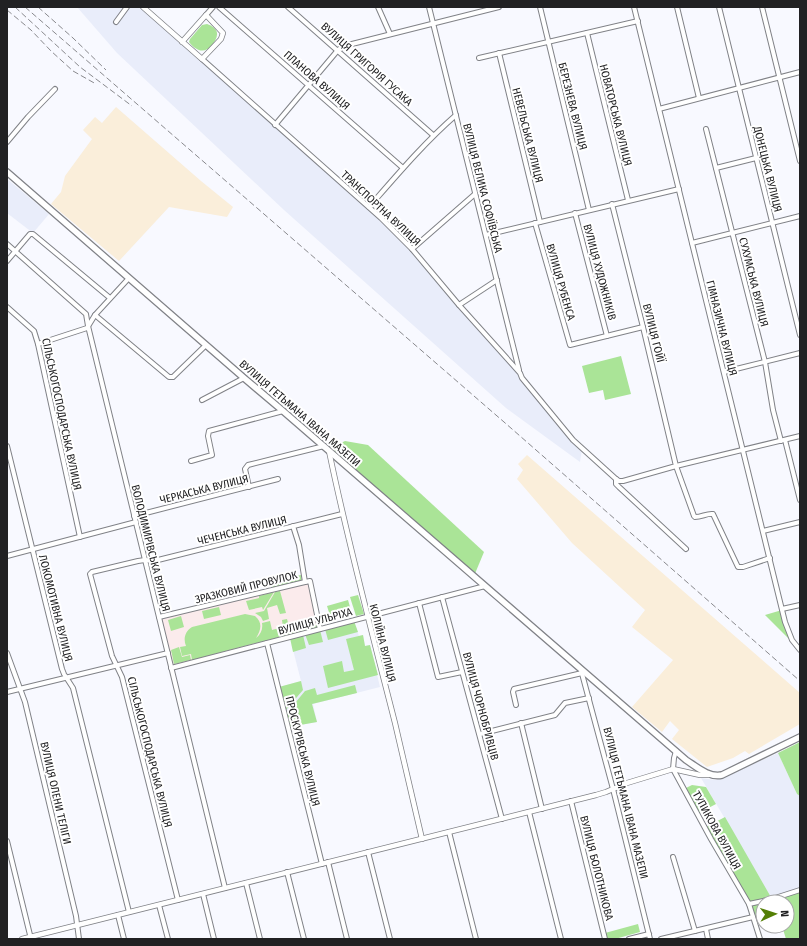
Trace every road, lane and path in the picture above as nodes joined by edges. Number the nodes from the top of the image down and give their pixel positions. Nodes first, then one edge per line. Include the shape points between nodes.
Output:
1 (127, 7) edge
2 (144, 7) edge
3 (213, 7) edge
4 (219, 7) edge
5 (288, 7) edge
6 (378, 7) edge
7 (429, 7) edge
8 (499, 7) edge
9 (540, 7) edge
10 (634, 7) edge
11 (677, 7) edge
12 (719, 7) edge
13 (762, 7) edge
14 (206, 15) junction
15 (638, 21) junction
16 (116, 22) dead end
17 (433, 24) junction
18 (587, 33) junction
19 (390, 34) junction
20 (182, 42) junction
21 (548, 42) junction
22 (338, 50) junction
23 (498, 54) junction
24 (479, 58) dead end
25 (202, 59) junction
26 (800, 72) edge
27 (780, 78) junction
28 (309, 85) junction
29 (739, 88) junction
30 (55, 89) dead end
31 (699, 98) junction
32 (659, 108) junction
33 (456, 115) junction
34 (275, 125) junction
35 (706, 129) dead end
36 (433, 135) junction
37 (7, 142) edge
38 (756, 158) junction
39 (800, 161) edge
40 (403, 168) junction
41 (716, 168) junction
42 (7, 172) edge
43 (679, 189) junction
44 (476, 194) junction
45 (628, 200) junction
46 (612, 204) junction
47 (369, 207) junction
48 (589, 210) junction
49 (575, 213) junction
50 (800, 216) edge
51 (537, 222) junction
52 (772, 223) junction
53 (732, 233) junction
54 (486, 235) junction
55 (692, 243) junction
56 (7, 244) edge
57 (412, 249) junction
58 (15, 252) junction
59 (7, 261) edge
60 (129, 278) junction
61 (497, 280) junction
62 (110, 298) junction
63 (459, 305) junction
64 (7, 307) edge
65 (95, 315) junction
66 (88, 326) junction
67 (643, 327) junction
68 (800, 335) edge
69 (607, 336) junction
70 (38, 344) junction
71 (206, 345) junction
72 (800, 353) edge
73 (765, 362) junction
74 (724, 372) junction
75 (520, 373) junction
76 (244, 378) junction
77 (202, 400) dead end
78 (283, 411) junction
79 (800, 436) edge
80 (783, 440) junction
81 (7, 446) edge
82 (324, 446) junction
83 (743, 450) junction
84 (329, 451) junction
85 (191, 461) dead end
86 (676, 466) junction
87 (278, 479) dead end
88 (616, 479) junction
89 (249, 487) junction
90 (800, 500) edge
91 (342, 514) junction
92 (134, 516) junction
93 (136, 522) junction
94 (800, 522) edge
95 (293, 526) junction
96 (763, 531) junction
97 (80, 537) junction
98 (33, 549) junction
99 (686, 549) dead end
100 (7, 556) edge
101 (770, 558) junction
102 (145, 560) junction
103 (305, 582) junction
104 (486, 586) junction
105 (442, 597) junction
106 (419, 603) junction
107 (800, 605) edge
108 (782, 609) junction
109 (367, 616) junction
110 (159, 618) junction
111 (320, 629) junction
112 (267, 643) junction
113 (800, 650) edge
114 (168, 652) junction
115 (7, 653) edge
116 (116, 665) junction
117 (172, 668) junction
118 (581, 671) junction
119 (462, 672) junction
120 (66, 678) junction
121 (21, 689) junction
122 (7, 692) edge
123 (588, 698) junction
124 (516, 706) dead end
125 (521, 723) junction
126 (480, 734) junction
127 (800, 737) edge
128 (676, 751) junction
129 (673, 769) junction
130 (712, 775) junction
131 (613, 790) junction
132 (571, 801) junction
133 (542, 809) junction
134 (529, 812) junction
135 (502, 819) junction
136 (449, 832) junction
137 (422, 839) junction
138 (7, 841) edge
139 (368, 852) junction
140 (673, 857) dead end
141 (328, 862) junction
142 (322, 864) junction
143 (288, 872) junction
144 (246, 883) junction
145 (225, 888) junction
146 (800, 890) edge
147 (203, 894) junction
148 (178, 900) junction
149 (159, 904) junction
150 (749, 904) junction
151 (129, 912) junction
152 (118, 915) junction
153 (753, 917) junction
154 (77, 925) junction
155 (706, 929) junction
156 (695, 932) junction
157 (649, 937) edge
158 (31, 938) edge
159 (22, 939) edge
160 (79, 939) edge
161 (124, 939) edge
162 (168, 939) edge
163 (214, 939) edge
164 (260, 939) edge
165 (304, 939) edge
166 (347, 939) edge
167 (390, 939) edge
168 (476, 939) edge
169 (561, 939) edge
170 (605, 939) edge
171 (629, 939) edge
172 (661, 939) edge
173 (708, 939) edge
174 (760, 939) edge

1 - 16 street
2 - 20 street, ТРАНСПОРТНА ВУЛИЦЯ
3 - 14 street
4 - 28 street, ПЛАНОВА ВУЛИЦЯ
5 - 22 street, ВУЛИЦЯ ГРИГОРІЯ ГУСАКА
6 - 19 street
7 - 17 street, ВУЛИЦЯ ВЕЛИКА СОФІЇВСЬКА
8 - 17 street
9 - 21 street, БЕРЕЗНЕВА ВУЛИЦЯ
10 - 15 street, ГІМНАЗИЧНА ВУЛИЦЯ
11 - 31 street
12 - 29 street, ДОНЕЦЬКА ВУЛИЦЯ
13 - 27 street
14 - 20 street
14 - 25 street via 222,31 223,36
15 - 18 street
15 - 32 street, ГІМНАЗИЧНА ВУЛИЦЯ
17 - 19 street
17 - 33 street, ВУЛИЦЯ ВЕЛИКА СОФІЇВСЬКА
18 - 21 street
18 - 45 street, НОВАТОРСЬКА ВУЛИЦЯ
19 - 22 street via 344,46
20 - 25 street, ТРАНСПОРТНА ВУЛИЦЯ
21 - 23 street
21 - 48 street, БЕРЕЗНЕВА ВУЛИЦЯ
22 - 28 street
22 - 36 street, ВУЛИЦЯ ГРИГОРІЯ ГУСАКА
23 - 24 street
23 - 51 street, НЕВЕЛЬСЬКА ВУЛИЦЯ
25 - 34 street, ТРАНСПОРТНА ВУЛИЦЯ
26 - 27 street
27 - 29 street
27 - 39 street
28 - 34 street
28 - 40 street, ПЛАНОВА ВУЛИЦЯ
29 - 31 street
29 - 38 street, ДОНЕЦЬКА ВУЛИЦЯ
30 - 37 street
31 - 32 street
32 - 43 street, ГІМНАЗИЧНА ВУЛИЦЯ
33 - 36 street
33 - 44 street, ВУЛИЦЯ ВЕЛИКА СОФІЇВСЬКА
34 - 47 street, ТРАНСПОРТНА ВУЛИЦЯ
35 - 41 street, СУХУМСЬКА ВУЛИЦЯ
36 - 40 street
38 - 41 street
38 - 52 street, ДОНЕЦЬКА ВУЛИЦЯ
40 - 47 street
41 - 53 street, СУХУМСЬКА ВУЛИЦЯ
42 - 60 main road, ВУЛИЦЯ ГЕТЬМАНА ІВАНА МАЗЕПИ
43 - 45 street
43 - 55 street, ГІМНАЗИЧНА ВУЛИЦЯ
44 - 54 street, ВУЛИЦЯ ВЕЛИКА СОФІЇВСЬКА
44 - 57 street
45 - 46 street
46 - 48 street
46 - 67 street, ВУЛИЦЯ ГОЙЇ
47 - 57 street, ТРАНСПОРТНА ВУЛИЦЯ
48 - 49 street
49 - 51 street
49 - 69 street, ВУЛИЦЯ ХУДОЖНИКІВ
50 - 52 street
51 - 54 street
51 - 69 street, ВУЛИЦЯ РУБЕНСА via 570,345
52 - 53 street
52 - 68 street, ДОНЕЦЬКА ВУЛИЦЯ
53 - 55 street
53 - 73 street, СУХУМСЬКА ВУЛИЦЯ
54 - 61 street, ВУЛИЦЯ ВЕЛИКА СОФІЇВСЬКА
55 - 74 street, ГІМНАЗИЧНА ВУЛИЦЯ
56 - 58 street, ВОЛОДИМИРІВСЬКА ВУЛИЦЯ
57 - 63 street, ТРАНСПОРТНА ВУЛИЦЯ
58 - 59 street
58 - 62 street via 30,234 33,234
58 - 66 street, ВОЛОДИМИРІВСЬКА ВУЛИЦЯ via 86,314
60 - 62 street
60 - 71 main road, ВУЛИЦЯ ГЕТЬМАНА ІВАНА МАЗЕПИ
61 - 63 street
61 - 75 street, ВУЛИЦЯ ВЕЛИКА СОФІЇВСЬКА
62 - 65 street
63 - 75 street, ТРАНСПОРТНА ВУЛИЦЯ
64 - 70 street, СІЛЬСЬКОГОСПОДАРСЬКА ВУЛИЦЯ via 34,331
65 - 66 street
65 - 71 street via 169,377 173,377
66 - 70 street
66 - 92 street, ВОЛОДИМИРІВСЬКА ВУЛИЦЯ
67 - 69 street
67 - 86 street, ВУЛИЦЯ ГОЙЇ
70 - 97 street, СІЛЬСЬКОГОСПОДАРСЬКА ВУЛИЦЯ
71 - 76 main road, ВУЛИЦЯ ГЕТЬМАНА ІВАНА МАЗЕПИ
72 - 73 street
73 - 74 street
73 - 80 street, СУХУМСЬКА ВУЛИЦЯ via 773,410
74 - 83 street, ГІМНАЗИЧНА ВУЛИЦЯ
75 - 88 street, ТРАНСПОРТНА ВУЛИЦЯ via 573,440
76 - 77 street
76 - 78 main road, ВУЛИЦЯ ГЕТЬМАНА ІВАНА МАЗЕПИ
78 - 82 main road, ВУЛИЦЯ ГЕТЬМАНА ІВАНА МАЗЕПИ
78 - 85 street via 209,431 212,455
79 - 80 street
80 - 83 street
80 - 90 street, СУХУМСЬКА ВУЛИЦЯ
81 - 98 street, ЛОКОМОТИВНА ВУЛИЦЯ
82 - 84 main road, ВУЛИЦЯ ГЕТЬМАНА ІВАНА МАЗЕПИ
82 - 89 street via 248,465 245,469
83 - 86 street
83 - 96 street, ГІМНАЗИЧНА ВУЛИЦЯ
84 - 91 street, КОЛІЙНА ВУЛИЦЯ
84 - 104 main road, ВУЛИЦЯ ГЕТЬМАНА ІВАНА МАЗЕПИ
86 - 88 street via 623,481
86 - 101 street, ВУЛИЦЯ ГОЙЇ via 694,516 713,514 738,567
87 - 89 street, ЧЕРКАСЬКА ВУЛИЦЯ
88 - 99 street, ТРАНСПОРТНА ВУЛИЦЯ via 616,484
89 - 92 street, ЧЕРКАСЬКА ВУЛИЦЯ
91 - 95 street, ЧЕЧЕНСЬКА ВУЛИЦЯ
91 - 109 street, КОЛІЙНА ВУЛИЦЯ
92 - 93 street, ВОЛОДИМИРІВСЬКА ВУЛИЦЯ
93 - 97 street
93 - 102 street, ВОЛОДИМИРІВСЬКА ВУЛИЦЯ
94 - 96 street
95 - 102 street, ЧЕЧЕНСЬКА ВУЛИЦЯ via 154,561
95 - 103 street, ЗРАЗКОВИЙ ПРОВУЛОК via 299,544
96 - 101 street, ГІМНАЗИЧНА ВУЛИЦЯ
97 - 98 street
98 - 100 street
98 - 120 street, ЛОКОМОТИВНА ВУЛИЦЯ
101 - 108 street, ГІМНАЗИЧНА ВУЛИЦЯ
102 - 110 street, ВОЛОДИМИРІВСЬКА ВУЛИЦЯ
102 - 116 street, СІЛЬСЬКОГОСПОДАРСЬКА ВУЛИЦЯ via 90,574
103 - 110 street, ЗРАЗКОВИЙ ПРОВУЛОК
103 - 111 street via 310,581
104 - 105 street, ВУЛИЦЯ УЛЬРІХА
104 - 118 main road, ВУЛИЦЯ ГЕТЬМАНА ІВАНА МАЗЕПИ
105 - 106 street, ВУЛИЦЯ УЛЬРІХА
105 - 119 street, ВУЛИЦЯ ЧОРНОБРИВЦІВ
106 - 109 street, ВУЛИЦЯ УЛЬРІХА
106 - 119 street via 438,677
107 - 108 street
108 - 113 street, ГІМНАЗИЧНА ВУЛИЦЯ via 788,632
109 - 111 street, ВУЛИЦЯ УЛЬРІХА
109 - 137 street, КОЛІЙНА ВУЛИЦЯ
110 - 114 street, ВОЛОДИМИРІВСЬКА ВУЛИЦЯ
111 - 112 street, ВУЛИЦЯ УЛЬРІХА
112 - 117 street, ВУЛИЦЯ УЛЬРІХА
112 - 142 street, ПРОСКУРІВСЬКА ВУЛИЦЯ
114 - 116 street
114 - 117 street, ВОЛОДИМИРІВСЬКА ВУЛИЦЯ
115 - 121 street, ВУЛИЦЯ ОЛЕНИ ТЕЛІГИ
116 - 120 street
116 - 148 street, СІЛЬСЬКОГОСПОДАРСЬКА ВУЛИЦЯ via 122,677
117 - 145 street, ВОЛОДИМИРІВСЬКА ВУЛИЦЯ
118 - 123 street, ВУЛИЦЯ ГЕТЬМАНА ІВАНА МАЗЕПИ
118 - 124 street via 514,689
118 - 128 main road, ВУЛИЦЯ ГЕТЬМАНА ІВАНА МАЗЕПИ
119 - 126 street, ВУЛИЦЯ ЧОРНОБРИВЦІВ
120 - 121 street
120 - 151 street, ЛОКОМОТИВНА ВУЛИЦЯ via 73,688
121 - 122 street
121 - 154 street, ВУЛИЦЯ ОЛЕНИ ТЕЛІГИ
123 - 125 street via 565,703 555,715
123 - 131 street, ВУЛИЦЯ ГЕТЬМАНА ІВАНА МАЗЕПИ
125 - 126 street
125 - 133 street
126 - 135 street, ВУЛИЦЯ ЧОРНОБРИВЦІВ
127 - 130 main road via 722,775
128 - 129 street
128 - 130 main road, ВУЛИЦЯ ГЕТЬМАНА ІВАНА МАЗЕПИ
129 - 130 street
129 - 131 street via 627,782
129 - 150 street, ТУПИКОВА ВУЛИЦЯ
131 - 132 street
131 - 157 street, ВУЛИЦЯ ГЕТЬМАНА ІВАНА МАЗЕПИ
132 - 133 street
132 - 170 street, ВУЛИЦЯ БОЛОТНИКОВА
133 - 134 street
134 - 135 street
134 - 169 street
135 - 136 street
136 - 137 street
136 - 168 street
137 - 139 street
138 - 158 street
139 - 141 street
139 - 167 street
140 - 156 street
141 - 142 street
141 - 166 street
142 - 143 street
143 - 144 street
143 - 165 street
144 - 145 street
144 - 164 street
145 - 147 street
146 - 150 street
147 - 148 street
147 - 163 street
148 - 149 street
149 - 151 street
149 - 162 street
150 - 153 street, ТУПИКОВА ВУЛИЦЯ
151 - 152 street
152 - 154 street
152 - 161 street
153 - 155 street
153 - 174 street, ТУПИКОВА ВУЛИЦЯ
154 - 158 street
154 - 160 street, ВУЛИЦЯ ОЛЕНИ ТЕЛІГИ
155 - 156 street
155 - 173 street
156 - 172 street
157 - 171 street
158 - 159 street

